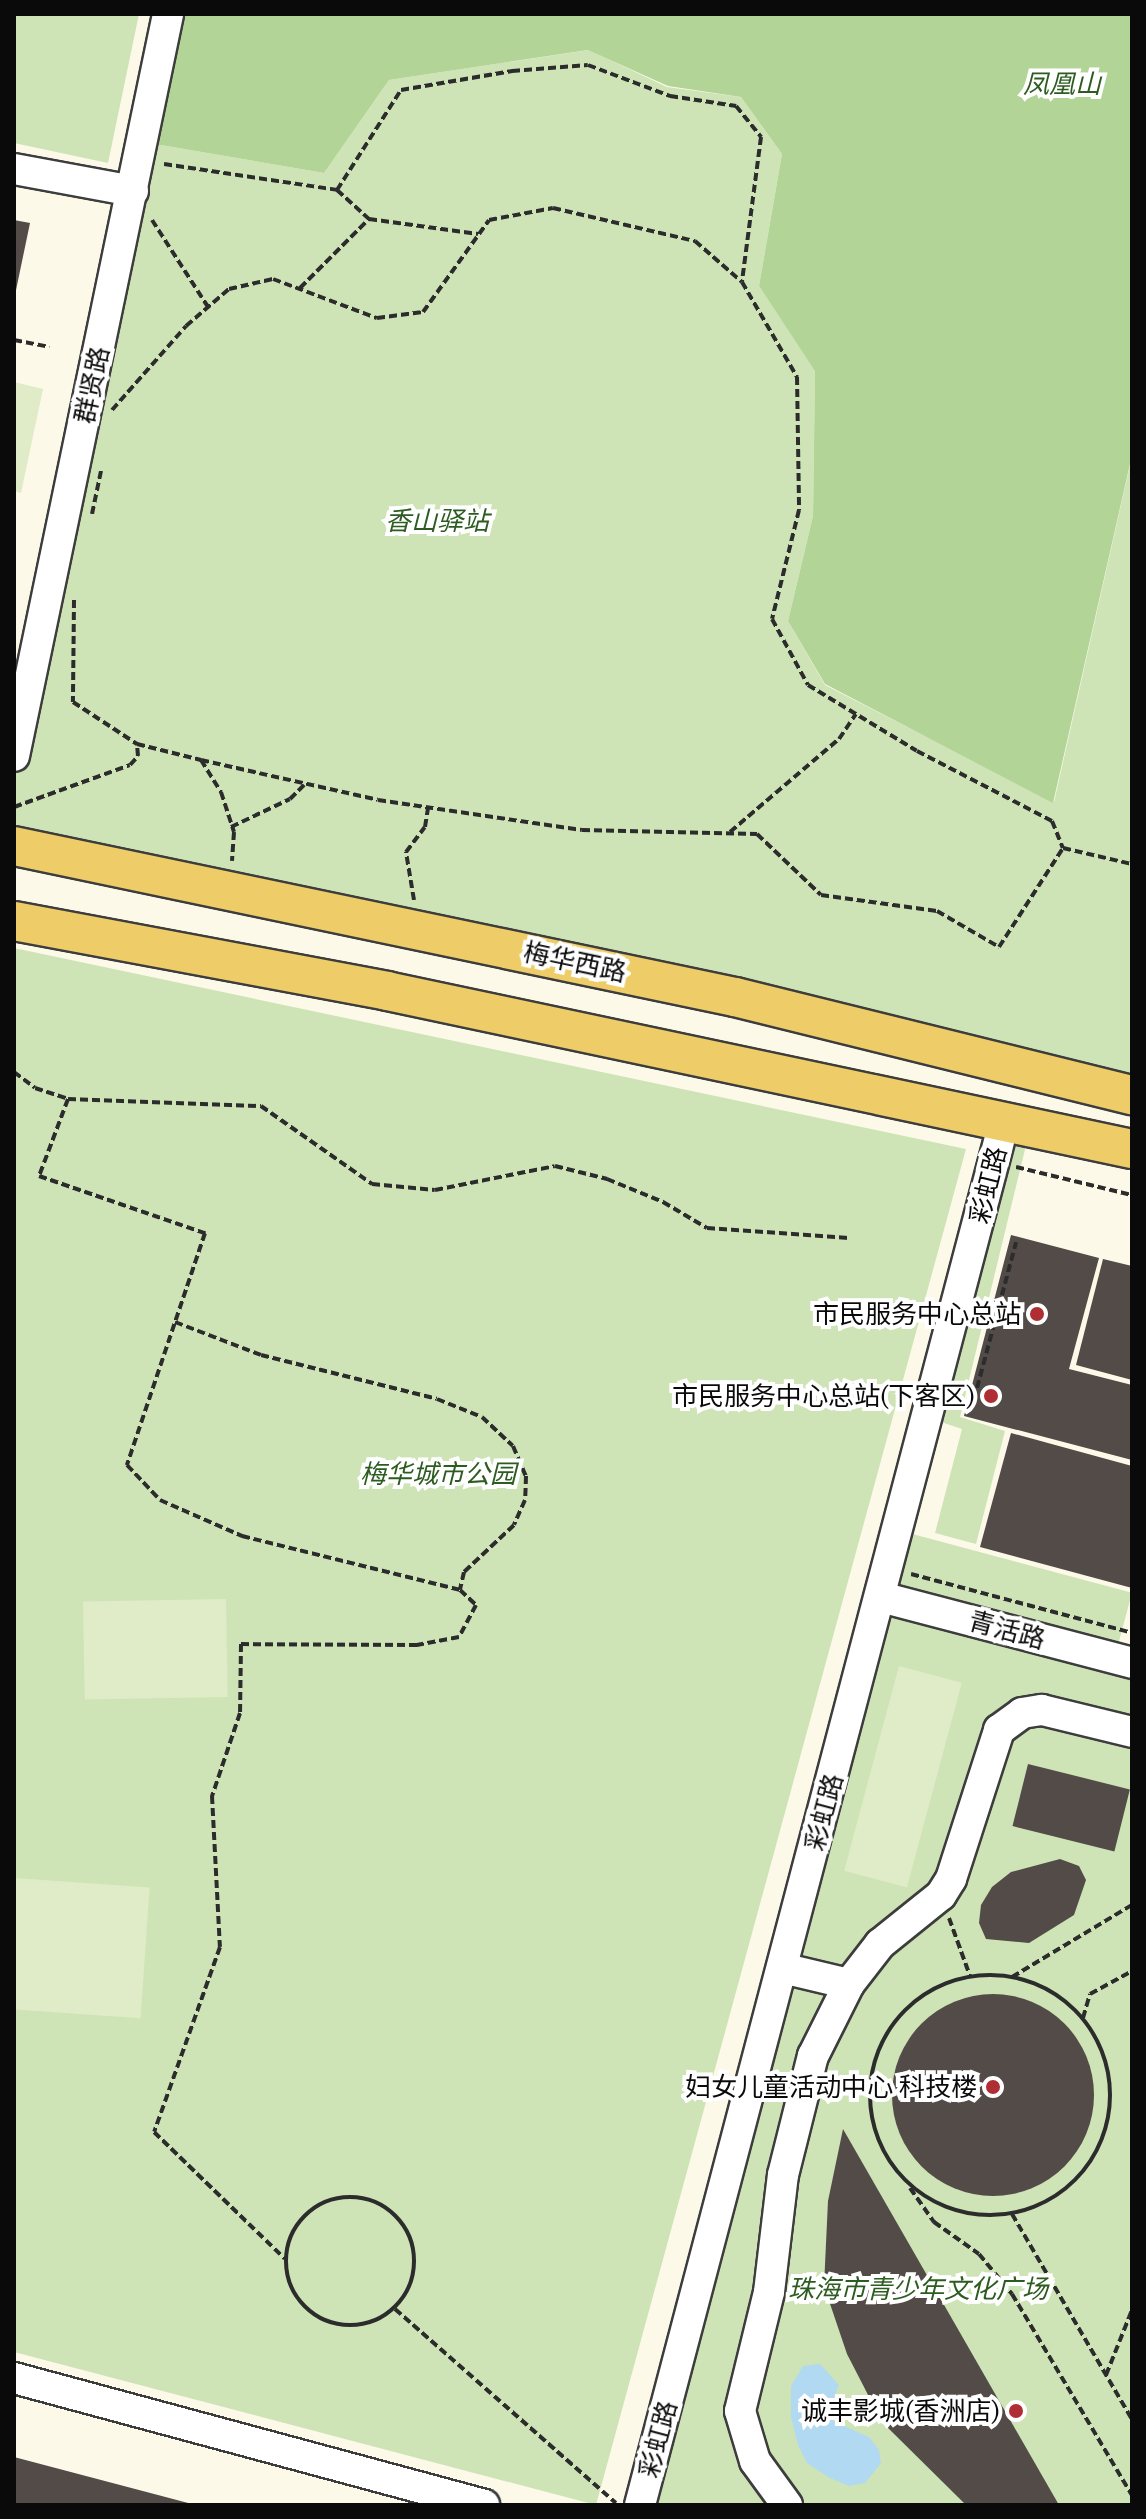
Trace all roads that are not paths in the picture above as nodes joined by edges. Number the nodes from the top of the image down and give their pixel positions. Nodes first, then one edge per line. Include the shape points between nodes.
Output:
1 (168, 14) edge
2 (14, 169) edge
3 (133, 191) junction
4 (14, 756) edge
5 (14, 846) edge
6 (14, 921) edge
7 (1132, 1095) edge
8 (1005, 1119) junction
9 (1132, 1149) edge
10 (881, 1597) junction
11 (1132, 1663) edge
12 (1132, 1732) edge
13 (782, 1968) junction
14 (849, 1984) junction
15 (14, 2378) edge
16 (484, 2505) edge
17 (640, 2505) edge
18 (787, 2505) edge

1 - 3 street, 群贤路
2 - 3 street
3 - 4 street, 群贤路
5 - 7 main road, 梅华西路 via 735,997
6 - 8 main road via 387,991
8 - 9 main road
8 - 10 street, 彩虹路
10 - 11 street, 青活路
10 - 13 street, 彩虹路
12 - 14 street via 1042,1710 1009,1719 991,1743 948,1906 880,1944
13 - 14 street
13 - 17 street, 彩虹路
14 - 18 street via 813,2056 783,2175 769,2292 741,2394 742,2423 755,2461
15 - 16 street

